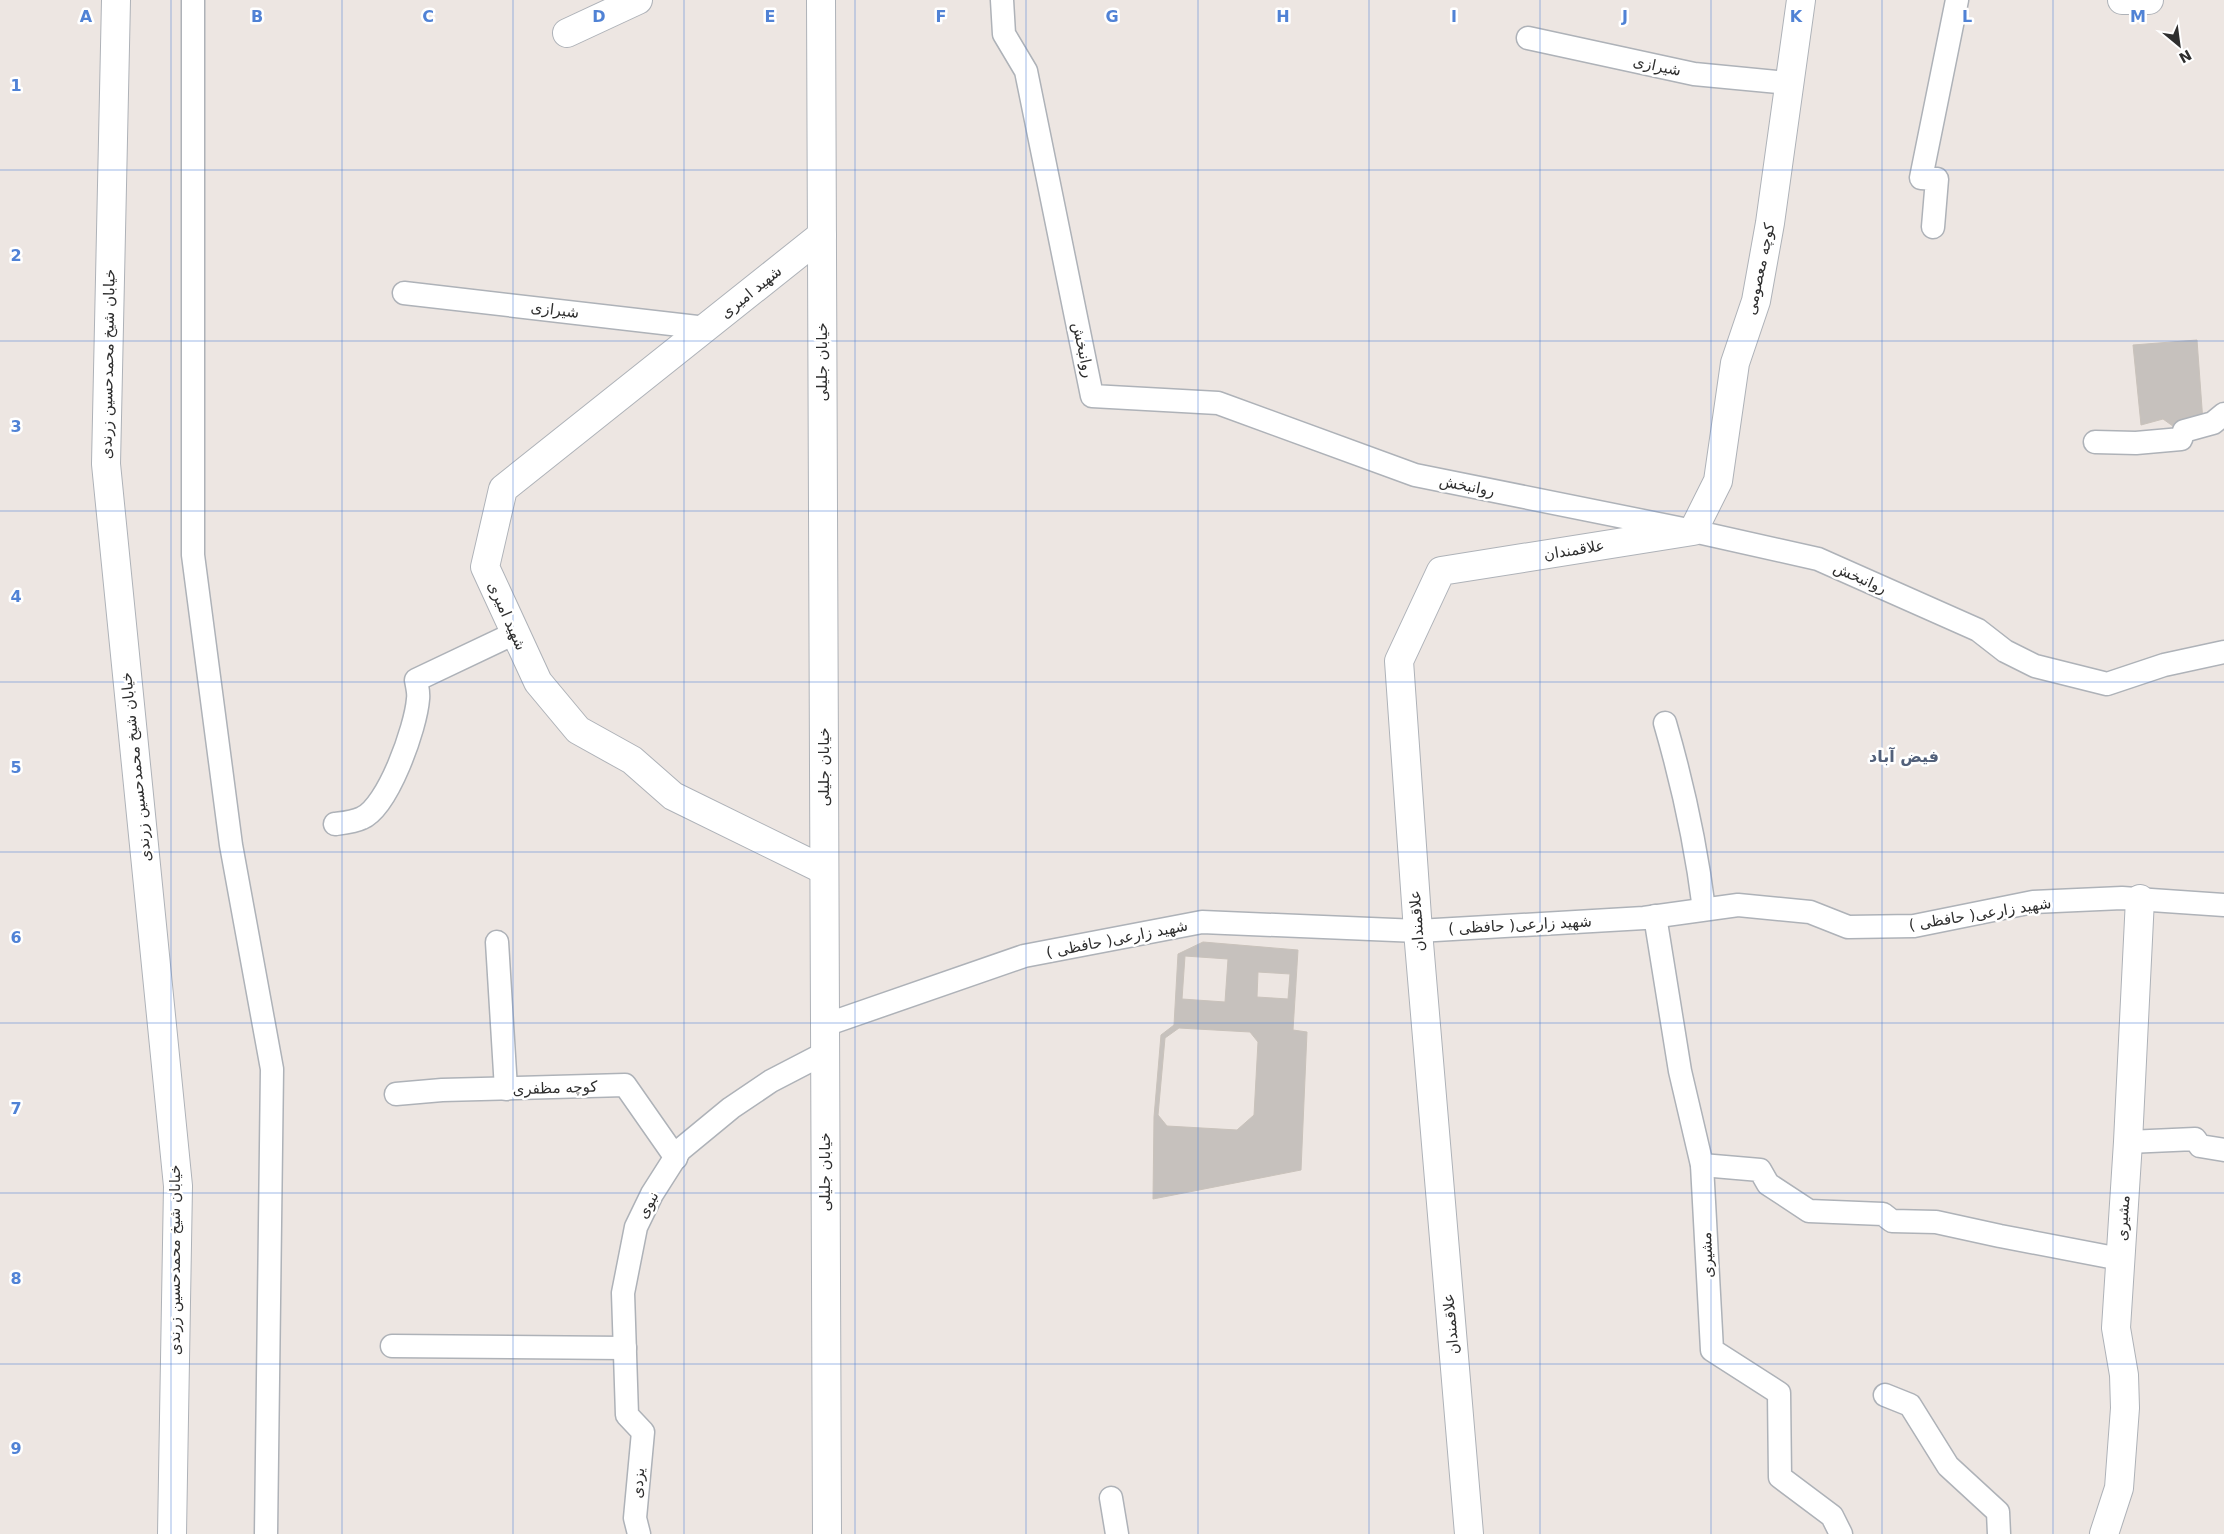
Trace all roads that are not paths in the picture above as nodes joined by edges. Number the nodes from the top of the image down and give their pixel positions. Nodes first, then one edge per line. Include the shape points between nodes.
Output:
1 (116, 0) edge
2 (193, 0) edge
3 (638, 0) edge
4 (821, 0) edge
5 (1002, 0) edge
6 (1801, 0) edge
7 (1957, 0) edge
8 (2122, 0) edge
9 (2149, 0) edge
10 (567, 33) dead end
11 (1528, 38) dead end
12 (1788, 83) junction
13 (1934, 227) dead end
14 (822, 235) junction
15 (404, 293) dead end
16 (706, 328) junction
17 (2224, 414) edge
18 (2096, 442) dead end
19 (1693, 531) junction
20 (515, 633) junction
21 (2224, 652) edge
22 (1665, 723) dead end
23 (335, 824) dead end
24 (824, 870) junction
25 (2140, 899) junction
26 (2224, 905) edge
27 (1704, 909) junction
28 (1655, 916) junction
29 (1418, 931) junction
30 (497, 942) dead end
31 (825, 1025) junction
32 (825, 1053) junction
33 (506, 1089) junction
34 (396, 1094) dead end
35 (2128, 1142) junction
36 (2224, 1150) edge
37 (676, 1158) junction
38 (1702, 1165) junction
39 (2120, 1259) junction
40 (392, 1346) dead end
41 (625, 1348) junction
42 (1885, 1395) dead end
43 (643, 1432) joint
44 (1111, 1498) dead end
45 (172, 1534) edge
46 (266, 1534) edge
47 (638, 1534) edge
48 (827, 1534) edge
49 (1117, 1534) edge
50 (1469, 1534) edge
51 (1841, 1534) edge
52 (2000, 1534) edge
53 (2104, 1534) edge

1 - 45 street, خیابان شیخ محمدحسین زرندی via 106,464 178,1186
2 - 46 lane via 193,556 231,845 272,1069
3 - 10 street
4 - 14 street, خیابان جلیلی
5 - 19 lane, روانبخش via 1004,34 1026,71 1092,396 1218,403 1415,475
6 - 12 street, کوچه معصومی
7 - 13 lane via 1921,178 1938,179
8 - 9 street
11 - 12 lane, شیرازی via 1694,74
12 - 19 street, کوچه معصومی via 1770,223 1756,301 1735,363 1718,481
14 - 16 street, شهید امیری
14 - 24 street, خیابان جلیلی
15 - 16 lane, شیرازی
16 - 20 street, شهید امیری via 503,489 485,567
17 - 18 lane via 2212,423 2184,431 2181,439
19 - 21 lane, روانبخش via 1818,559 1978,630 2005,651 2035,666 2107,684 2164,665
19 - 29 street, علاقمندان via 1441,571 1399,661
20 - 23 lane via 416,680 418,699 410,734 401,762 376,807 362,818
20 - 24 street, شهید امیری via 538,682 578,730 632,760 673,796
22 - 27 lane via 1696,847
24 - 31 street, خیابان جلیلی
25 - 26 lane, شهید زارعی( حافظی )
25 - 27 lane, شهید زارعی( حافظی ) via 2033,902 1914,926 1848,927 1810,912 1738,905
25 - 35 street, مشیری
27 - 28 lane, شهید زارعی( حافظی )
28 - 29 lane, شهید زارعی( حافظی )
28 - 38 lane, مشیری via 1680,1071
29 - 31 lane, شهید زارعی( حافظی ) via 1202,922 1024,956
29 - 50 street, علاقمندان
30 - 33 lane
31 - 32 street, خیابان جلیلی
32 - 37 lane, نبوی via 771,1081 731,1108 680,1150
32 - 48 street, خیابان جلیلی
33 - 34 lane, کوچه مظفری
33 - 37 lane, کوچه مظفری via 625,1085
35 - 36 lane via 2195,1139 2200,1146
35 - 39 street, مشیری
37 - 41 lane, نبوی via 652,1194 636,1227 623,1293
38 - 39 lane via 1760,1170 1768,1184 1809,1211 1883,1214 1892,1221 1936,1222
38 - 51 lane, مشیری via 1712,1350 1779,1392 1780,1477 1832,1516
39 - 53 street, مشیری via 2116,1328 2124,1375 2125,1408 2119,1488
40 - 41 lane
41 - 43 lane, نبوی via 627,1415
42 - 52 lane via 1910,1404 1948,1466 1998,1512
43 - 47 lane, یزدی via 635,1518
44 - 49 lane

